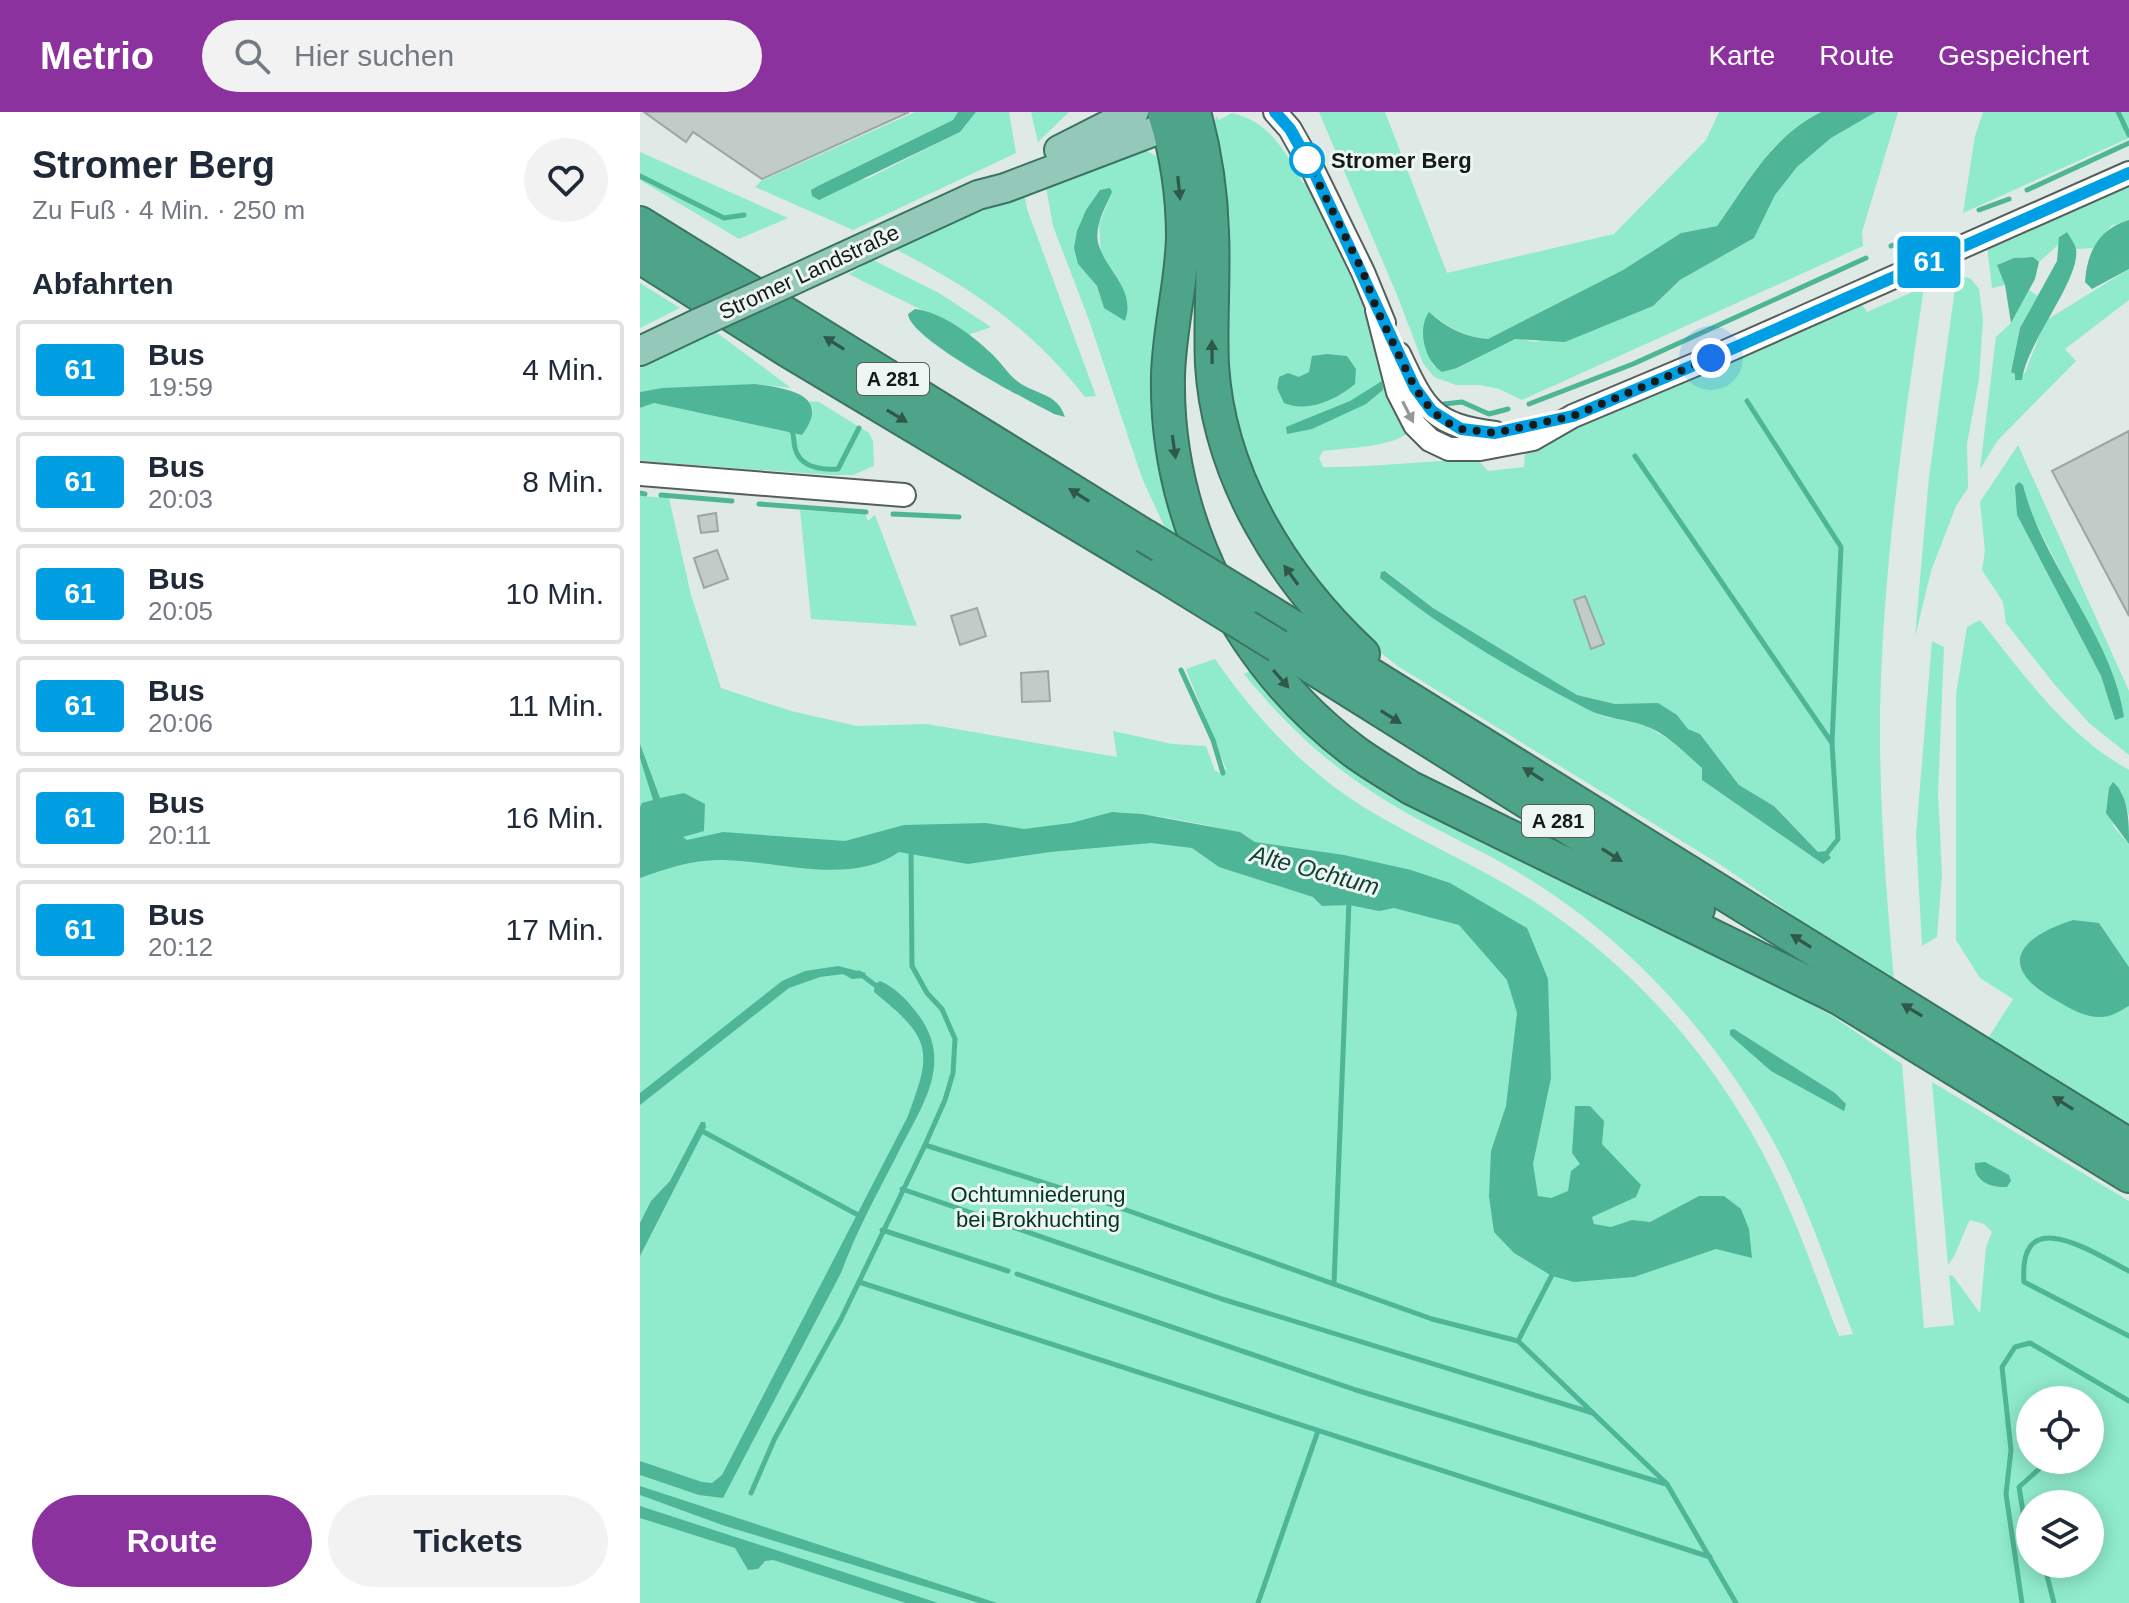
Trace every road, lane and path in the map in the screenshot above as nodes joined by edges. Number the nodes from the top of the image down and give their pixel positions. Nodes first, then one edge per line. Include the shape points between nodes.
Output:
1 (1134, 112) edge
2 (1275, 112) edge
3 (1177, 115) edge
4 (1053, 161) junction
5 (2129, 173) edge
6 (640, 223) edge
7 (640, 257) edge
8 (1377, 310) junction
9 (640, 351) edge
10 (1573, 416) junction
11 (1495, 433) junction
12 (1430, 440) junction
13 (640, 474) edge
14 (904, 495) dead end
15 (1450, 722) junction
16 (1837, 997) junction
17 (2129, 1145) edge
18 (2129, 1176) edge

1 - 4 main road, Stromer Landstraße
2 - 8 street via 1313,170
3 - 4 main road, Stromer Landstraße
15 -> 3 highway via 1335,627 1270,545 1246,493 1223,429 1212,368 1209,180
3 -> 16 highway via 1183,237 1168,376 1182,499 1217,590 1254,648 1310,712 1354,751 1411,788
4 - 9 main road, Stromer Landstraße, bridge
5 - 10 street
15 -> 6 highway, A 281, bridge
7 -> 16 highway, A 281, bridge via 1278,646
8 - 11 street via 1432,411 1461,429
8 -> 12 street via 1398,392 1415,425
10 - 11 street
10 - 12 street via 1533,439 1480,449 1449,449
11 - 12 street
13 - 14 street
17 -> 15 highway, A 281
16 - 18 highway, A 281

